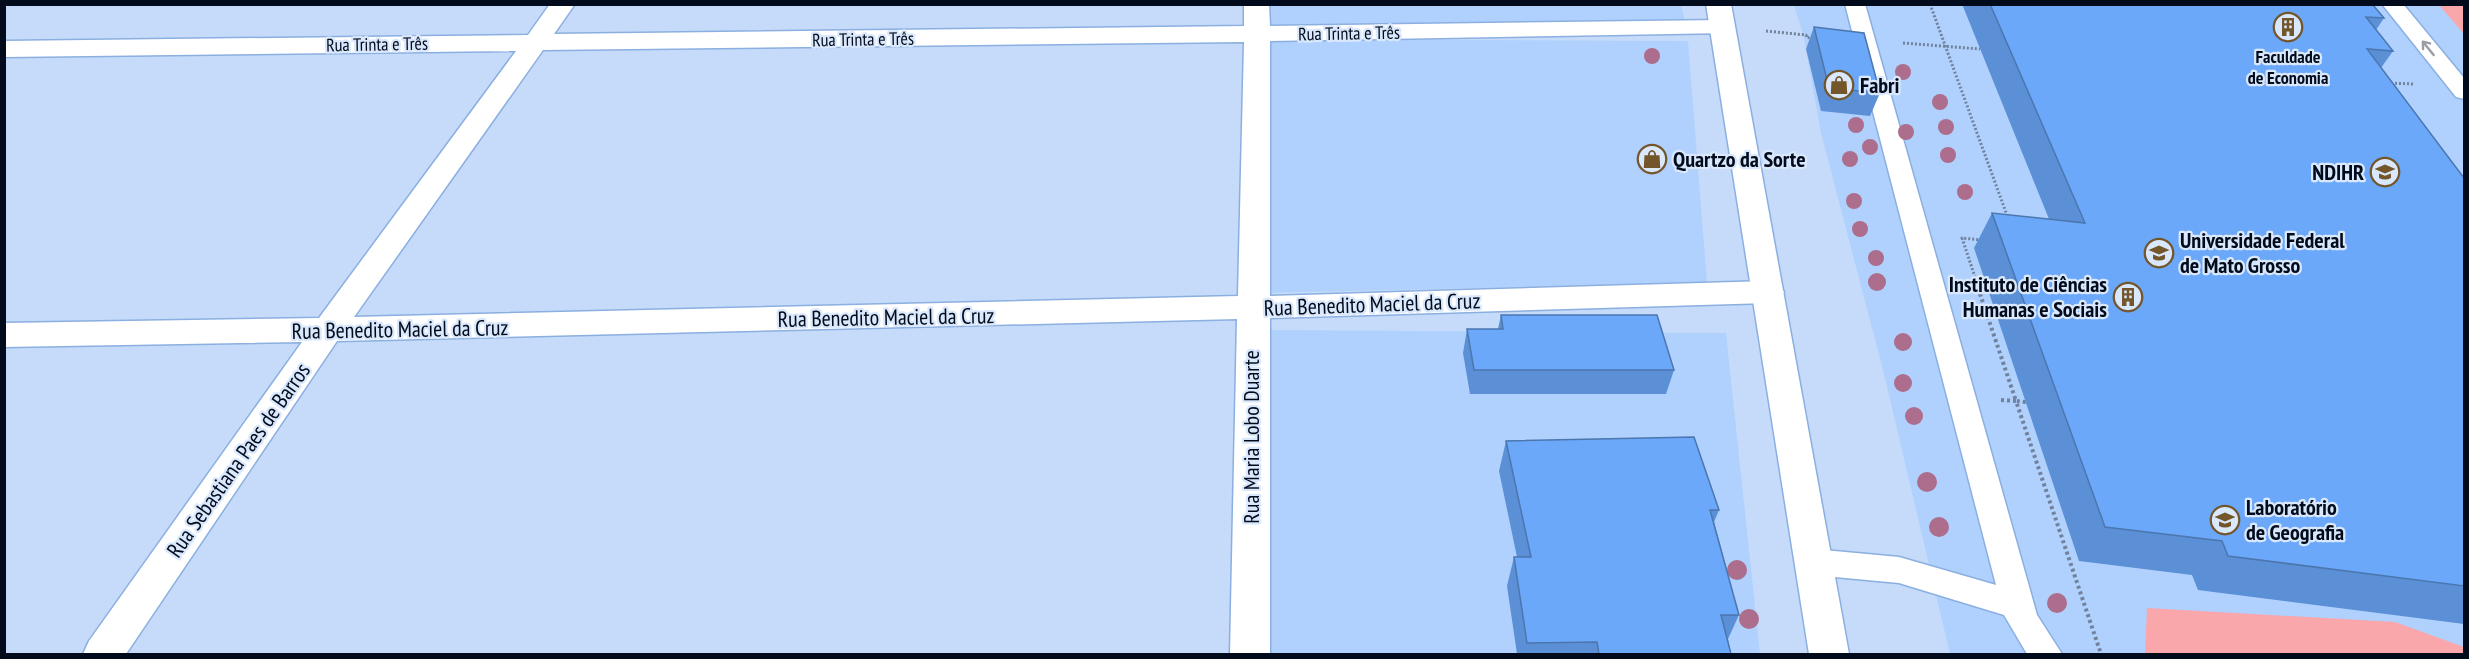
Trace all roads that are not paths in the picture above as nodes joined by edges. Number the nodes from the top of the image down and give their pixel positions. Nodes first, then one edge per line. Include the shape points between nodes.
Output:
1 (563, 4) edge
2 (1855, 4) edge
3 (2392, 4) edge
4 (1720, 16) edge
5 (1256, 20) edge
6 (536, 42) junction
7 (4, 49) edge
8 (2464, 92) edge
9 (1768, 292) junction
10 (1252, 308) junction
11 (327, 331) junction
12 (4, 335) edge
13 (1813, 562) junction
14 (2018, 606) junction
15 (103, 654) edge
16 (1250, 654) edge
17 (1829, 654) edge
18 (2044, 654) edge

1 - 6 street, Rua Sebastiana Paes de Barros
2 - 14 lane
8 -> 3 lane
4 - 5 street, Rua Trinta e Três
4 - 9 street
5 - 6 street, Rua Trinta e Três
5 - 10 street, Rua Maria Lobo Duarte
6 - 7 street, Rua Trinta e Três
6 - 11 street, Rua Sebastiana Paes de Barros
9 - 10 street, Rua Benedito Maciel da Cruz
9 - 13 street
10 - 11 street, Rua Benedito Maciel da Cruz
10 - 16 street, Rua Maria Lobo Duarte
11 - 12 street, Rua Benedito Maciel da Cruz
11 - 15 street, Rua Sebastiana Paes de Barros
13 - 14 lane via 1899,570
13 - 17 street
14 - 18 lane via 2032,640

